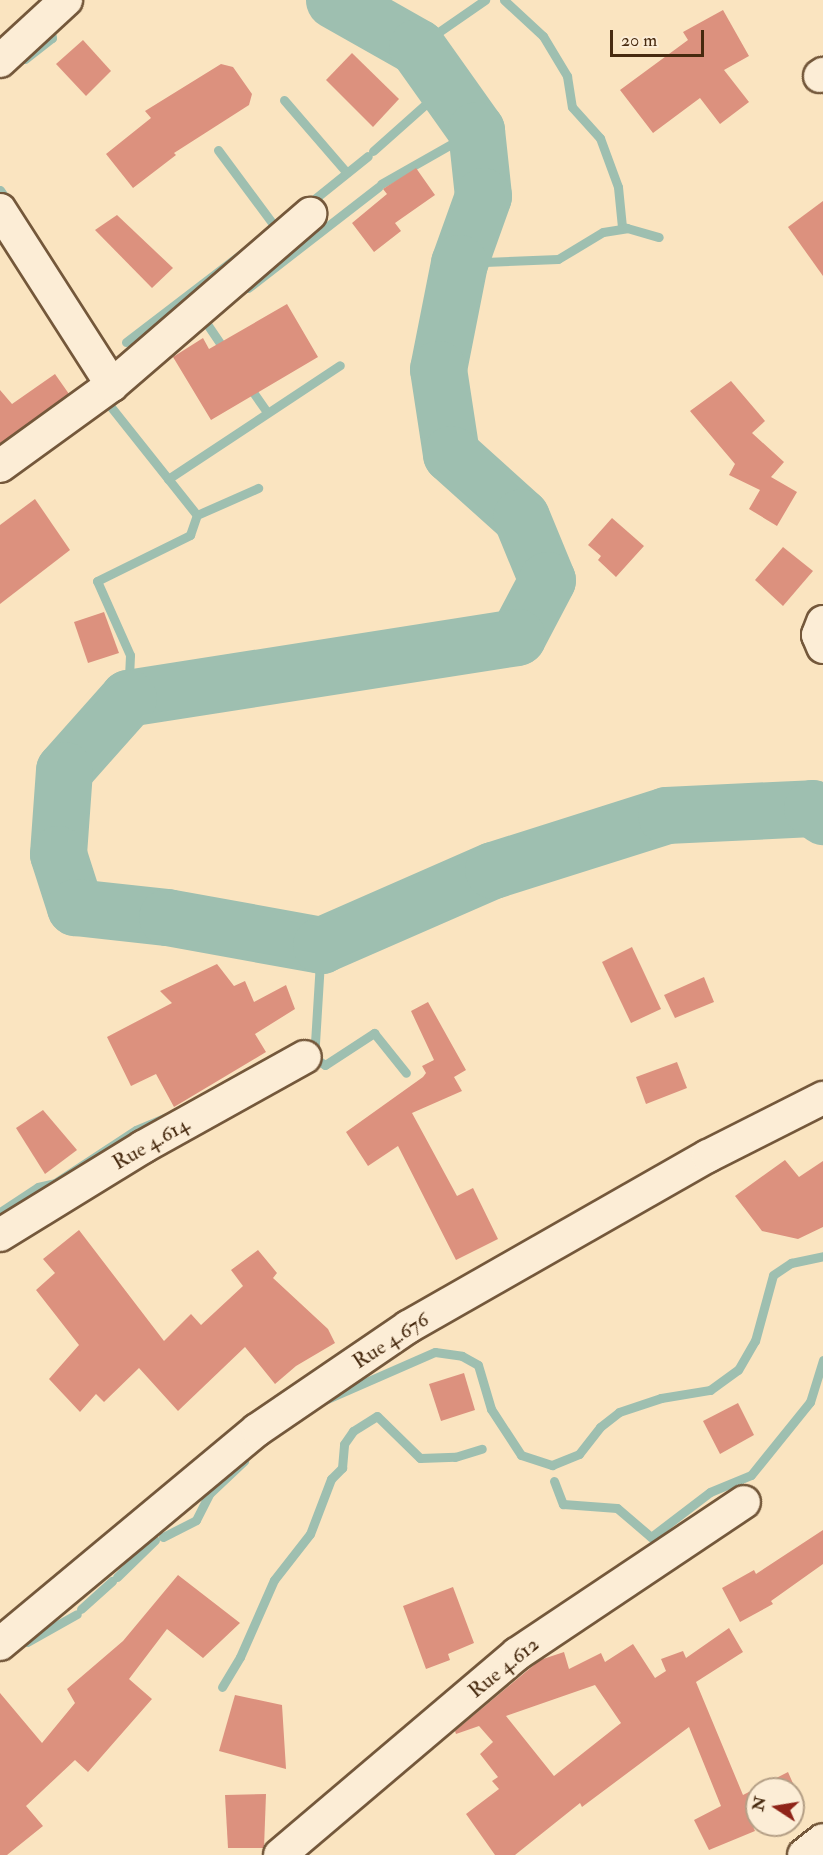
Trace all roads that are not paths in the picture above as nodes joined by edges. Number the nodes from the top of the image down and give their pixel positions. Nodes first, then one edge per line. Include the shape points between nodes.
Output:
1 (66, 0) edge
2 (0, 61) edge
3 (0, 210) edge
4 (310, 214) dead end
5 (112, 385) junction
6 (0, 466) edge
7 (305, 1057) dead end
8 (823, 1098) edge
9 (0, 1235) edge
10 (744, 1502) dead end
11 (0, 1644) edge
12 (823, 1840) edge
13 (280, 1855) edge
14 (804, 1855) edge

1 - 2 street
3 - 5 street
4 - 5 street
5 - 6 street
7 - 9 street, Rue 4.614 via 143,1147
8 - 11 street, Rue 4.676 via 708,1156 408,1328 256,1430
10 - 13 street, Rue 4.612 via 517,1654
12 - 14 street

